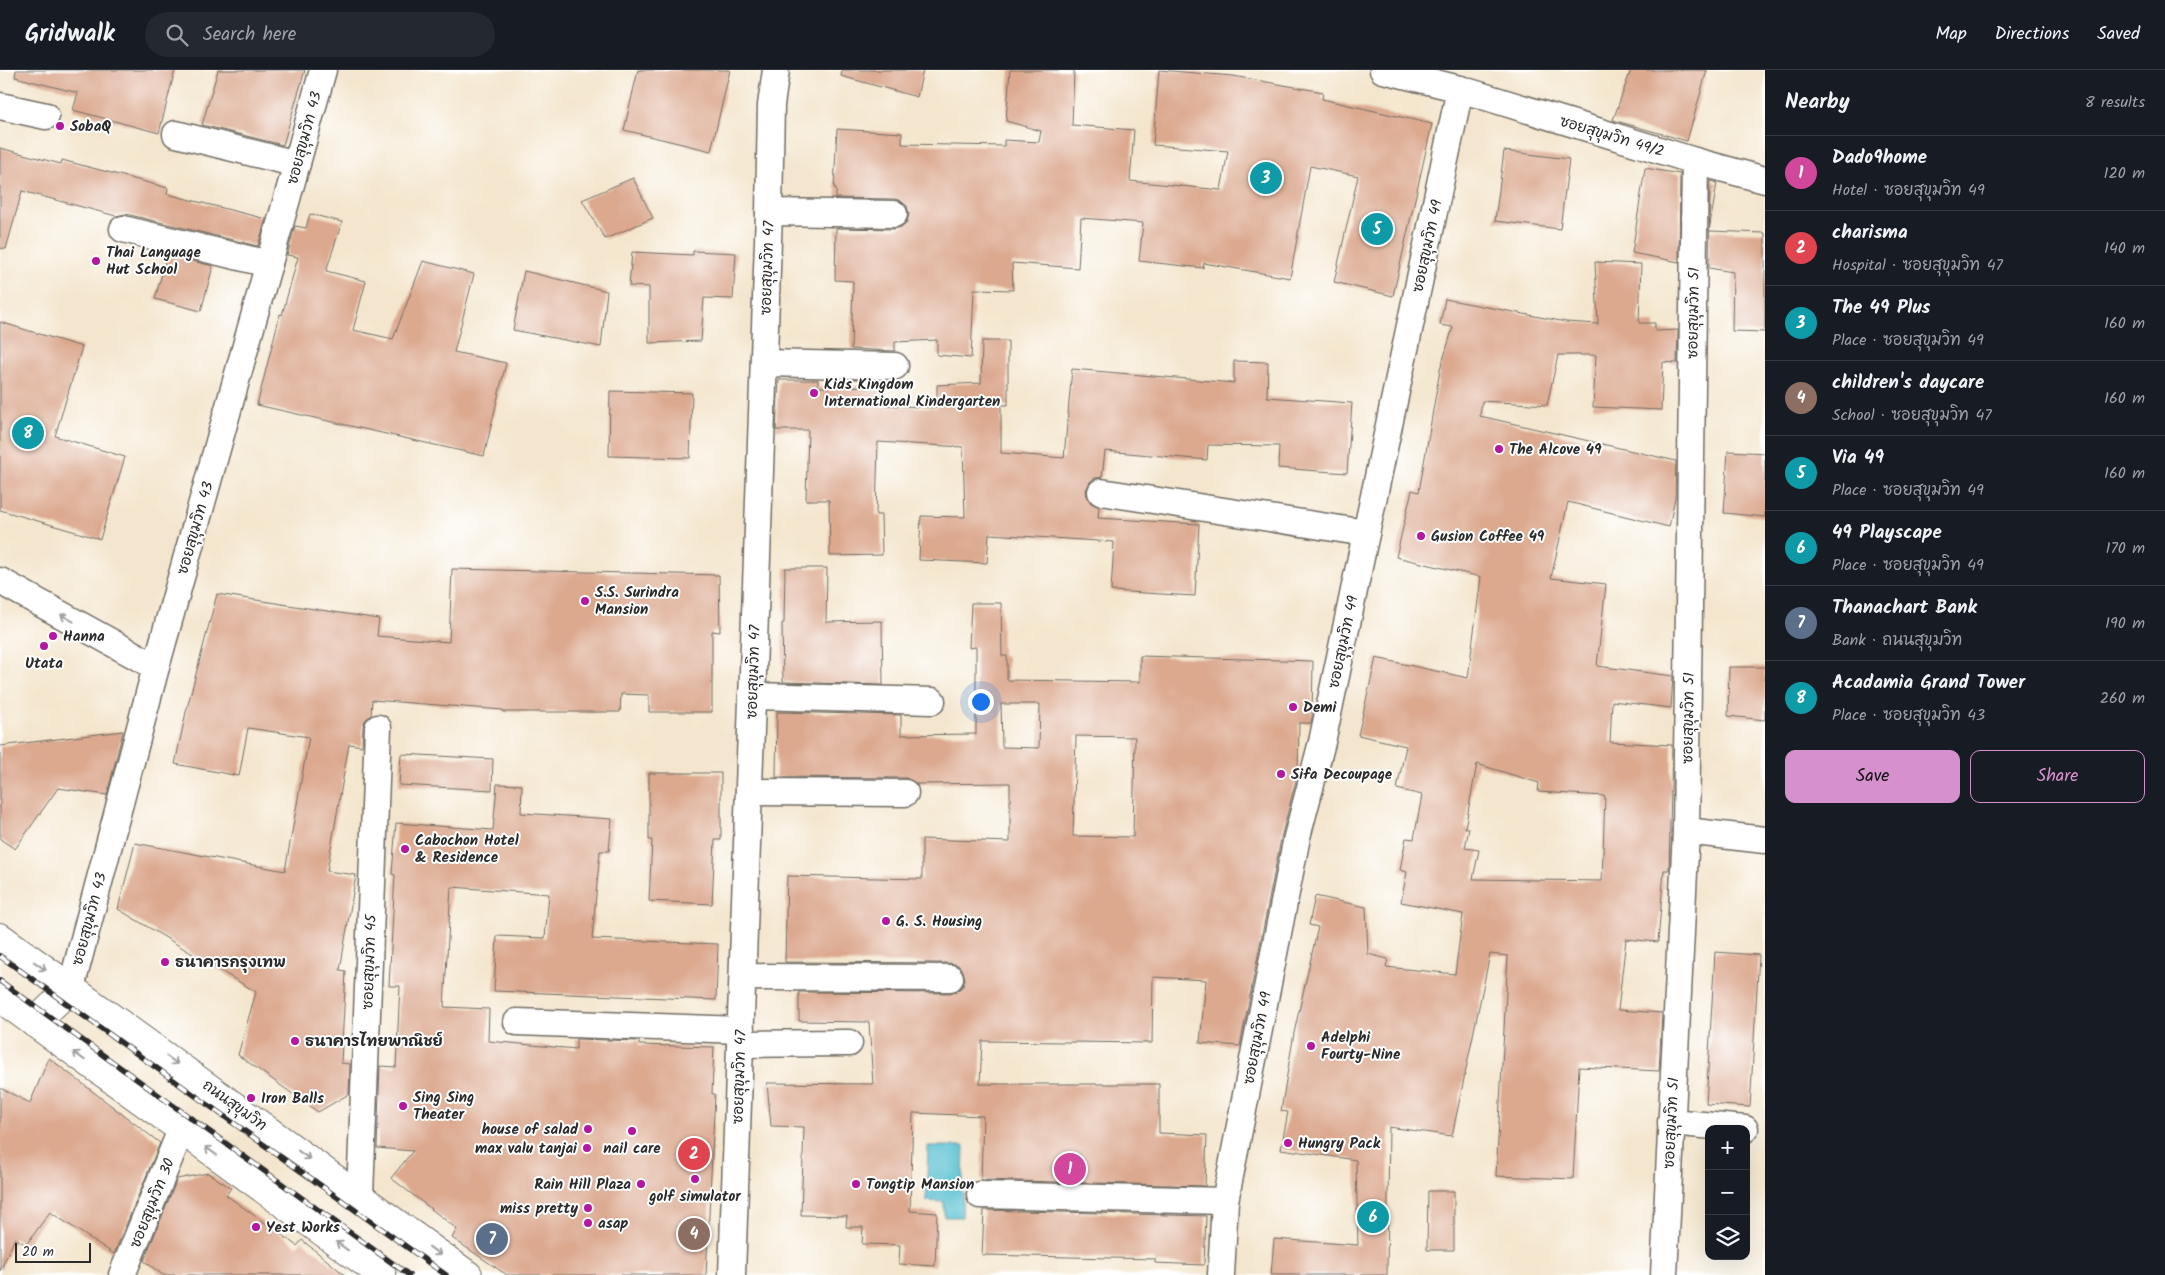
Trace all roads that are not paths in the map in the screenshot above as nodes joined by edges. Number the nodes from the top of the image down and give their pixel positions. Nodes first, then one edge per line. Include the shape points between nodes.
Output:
1 (323, 70) edge
2 (776, 70) edge
3 (1383, 70) edge
4 (1460, 88) junction
5 (0, 106) edge
6 (46, 116) dead end
7 (176, 134) dead end
8 (1695, 161) junction
9 (298, 164) junction
10 (1765, 180) edge
11 (769, 212) junction
12 (894, 214) dead end
13 (123, 229) dead end
14 (269, 264) junction
15 (764, 363) junction
16 (895, 366) dead end
17 (1101, 492) dead end
18 (1366, 533) junction
19 (0, 581) edge
20 (156, 667) junction
21 (752, 696) junction
22 (932, 701) dead end
23 (378, 728) dead end
24 (749, 792) junction
25 (905, 793) dead end
26 (1686, 831) junction
27 (1765, 840) edge
28 (0, 937) edge
29 (743, 977) junction
30 (950, 978) dead end
31 (71, 988) junction
32 (0, 998) edge
33 (517, 1022) dead end
34 (34, 1023) junction
35 (740, 1037) junction
36 (848, 1043) dead end
37 (1671, 1122) junction
38 (1705, 1125) edge
39 (1750, 1129) edge
40 (181, 1130) junction
41 (1765, 1130) edge
42 (360, 1195) junction
43 (980, 1195) dead end
44 (1225, 1201) junction
45 (122, 1275) edge
46 (382, 1275) edge
47 (468, 1275) edge
48 (732, 1275) edge
49 (1221, 1275) edge
50 (1664, 1275) edge

1 - 9 street, ซอยสุขุมวิท 43
2 - 11 street, ซอยสุขุมวิท 47 via 771,105
3 - 4 street
4 - 8 street, ซอยสุขุมวิท 49/2
4 - 18 street, ซอยสุขุมวิท 49
5 - 6 street
7 - 9 street
8 - 10 street, ซอยสุขุมวิท 49/2
8 - 26 street, ซอยสุขุมวิท 51
9 - 14 street, ซอยสุขุมวิท 43
11 - 12 street
11 - 15 street, ซอยสุขุมวิท 47
13 - 14 street
14 - 20 street, ซอยสุขุมวิท 43
15 - 16 street
15 - 21 street, ซอยสุขุมวิท 47
17 - 18 street
18 - 44 street, ซอยสุขุมวิท 49 via 1322,742 1297,837
20 -> 19 street
20 - 31 street, ซอยสุขุมวิท 43
21 - 22 street
21 - 24 street, ซอยสุขุมวิท 47
23 - 42 street, ซอยสุขุมวิท 45
24 - 25 street
24 - 29 street, ซอยสุขุมวิท 47
26 - 27 street
26 - 37 street, ซอยสุขุมวิท 51
28 -> 31 main road, ถนนสุขุมวิท
29 - 30 street
29 - 35 street, ซอยสุขุมวิท 47
31 - 34 main road
31 -> 42 main road, ถนนสุขุมวิท
32 - 34 main road
33 - 35 street
40 -> 34 main road
35 - 36 street
35 - 48 street, ซอยสุขุมวิท 47
37 - 38 street
37 - 50 street, ซอยสุขุมวิท 51
39 - 41 street
40 - 45 street, ซอยสุขุมวิท 30
46 -> 40 main road
42 -> 47 main road, ถนนสุขุมวิท
43 - 44 street
44 - 49 street, ซอยสุขุมวิท 49

